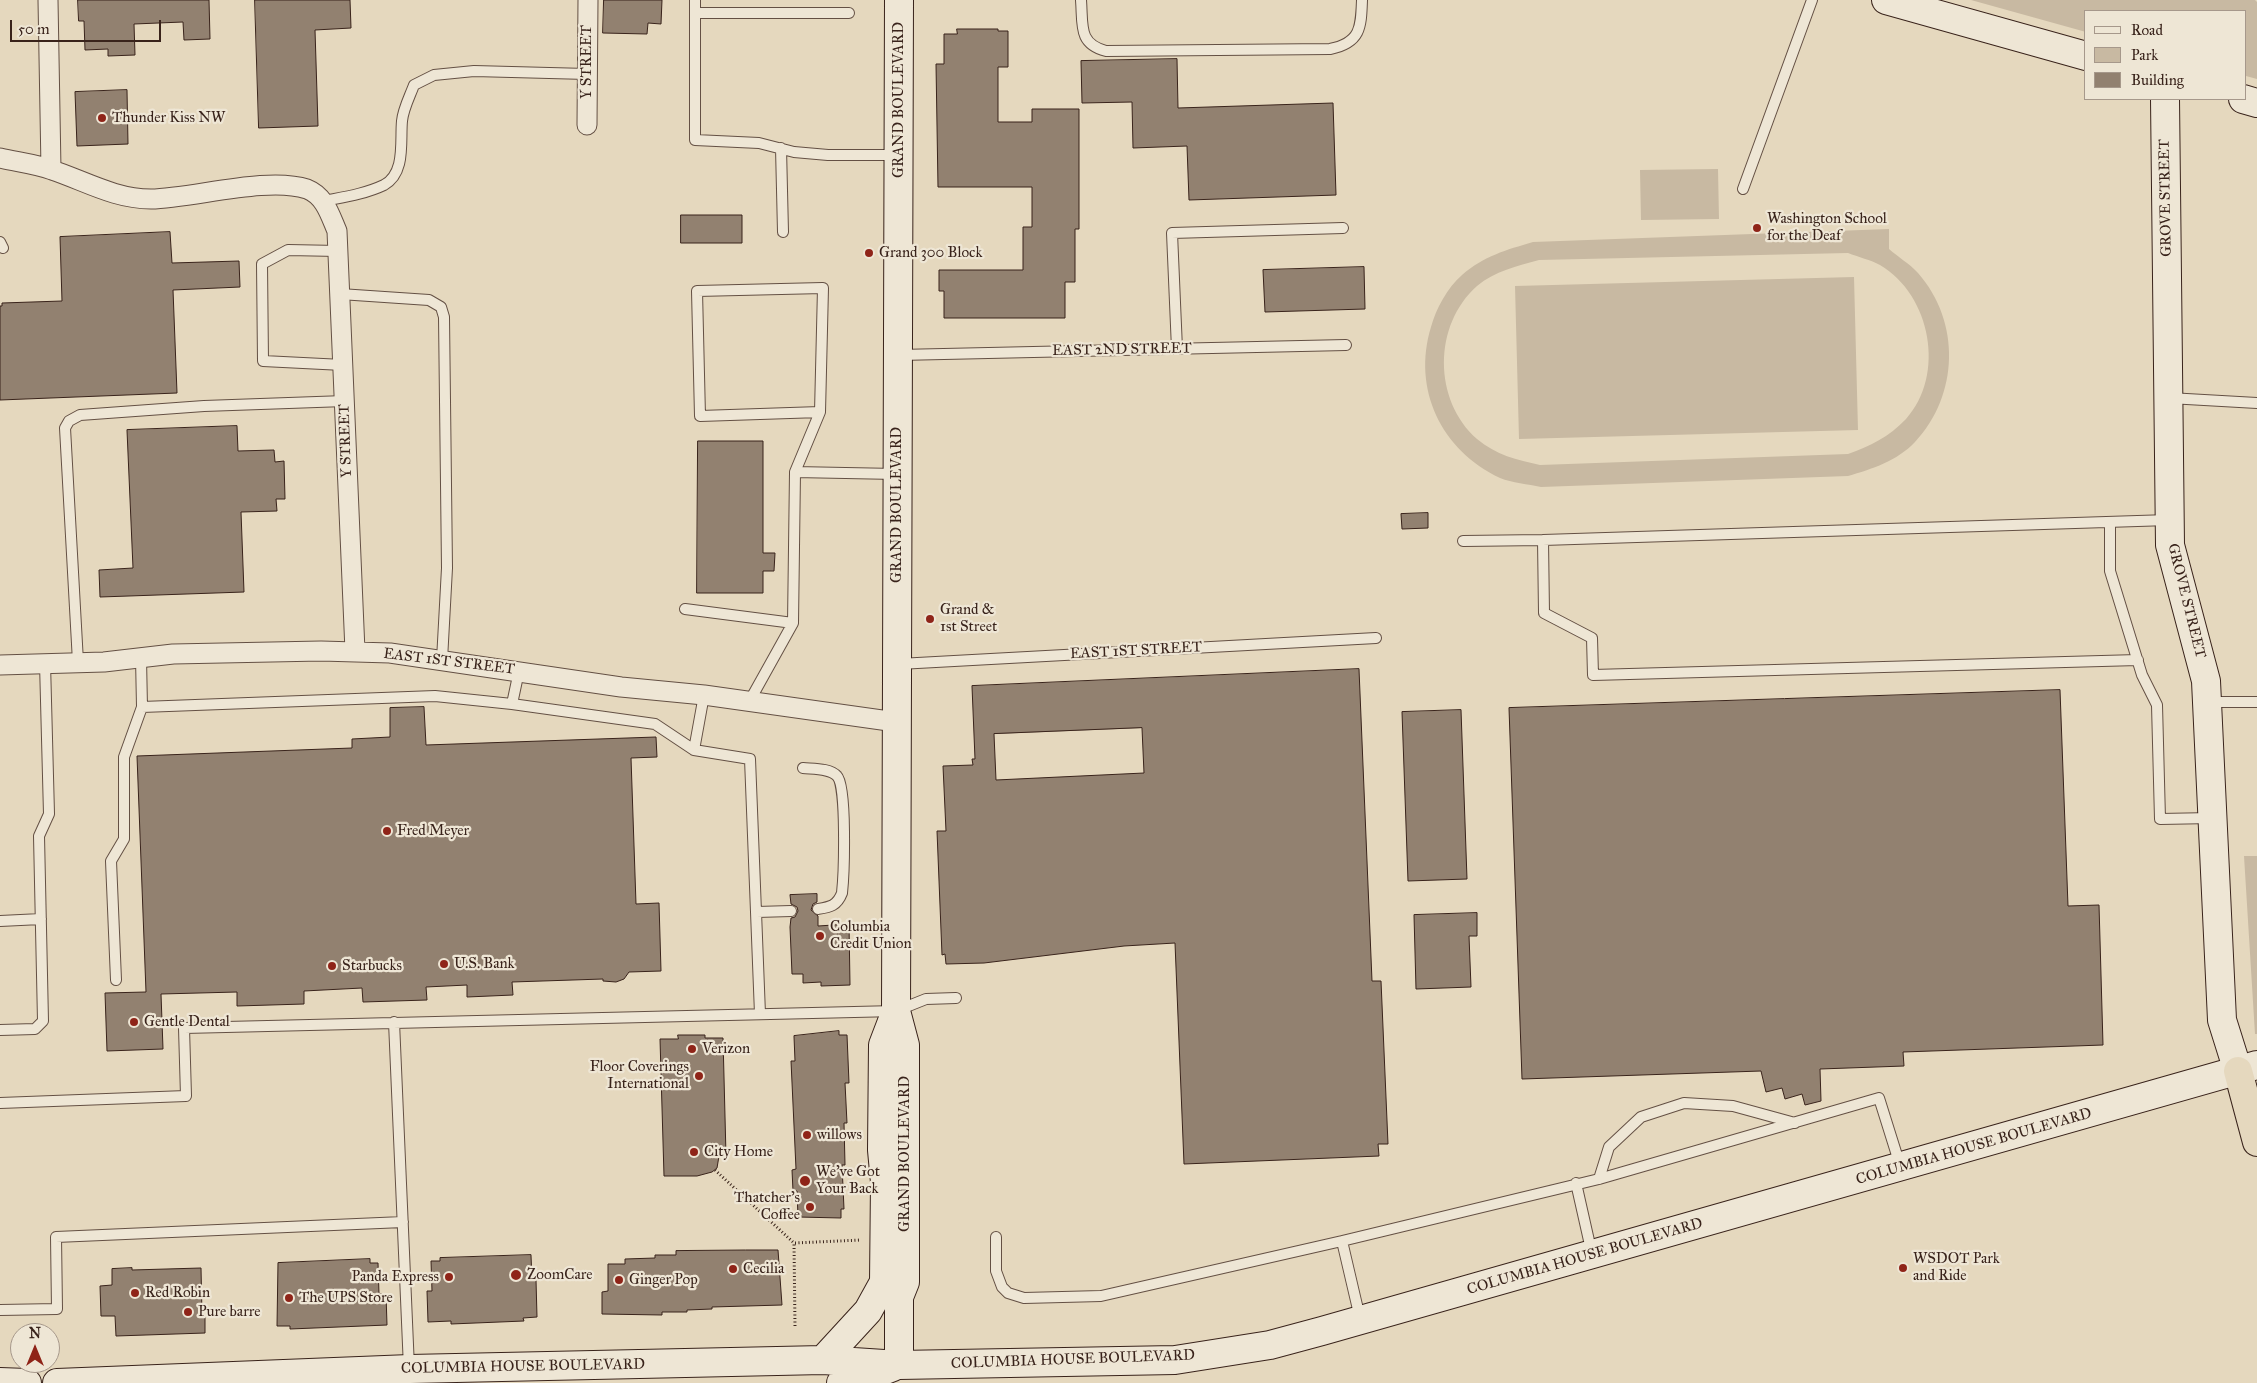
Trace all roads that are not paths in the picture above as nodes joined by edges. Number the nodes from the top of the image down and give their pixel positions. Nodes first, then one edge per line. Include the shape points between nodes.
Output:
1 (48, 0) edge
2 (588, 0) edge
3 (695, 0) edge
4 (899, 0) edge
5 (1081, 0) edge
6 (1362, 0) edge
7 (1812, 0) edge
8 (1886, 0) edge
9 (849, 13) dead end
10 (695, 14) junction
11 (2084, 55) edge
12 (587, 74) junction
13 (2165, 100) edge
14 (587, 125) dead end
15 (781, 148) junction
16 (898, 156) junction
17 (0, 158) edge
18 (51, 169) junction
19 (1743, 189) dead end
20 (324, 201) junction
21 (1343, 228) dead end
22 (783, 232) dead end
23 (338, 251) junction
24 (340, 294) junction
25 (1346, 346) dead end
26 (1177, 349) junction
27 (898, 355) junction
28 (343, 365) junction
29 (2168, 398) junction
30 (344, 401) junction
31 (2257, 402) edge
32 (820, 412) junction
33 (795, 472) junction
34 (897, 474) junction
35 (2170, 520) junction
36 (2110, 522) junction
37 (1542, 540) junction
38 (1463, 541) dead end
39 (685, 609) dead end
40 (793, 624) junction
41 (1376, 638) dead end
42 (355, 651) junction
43 (141, 658) junction
44 (442, 660) junction
45 (2138, 660) junction
46 (78, 662) junction
47 (45, 664) junction
48 (896, 664) junction
49 (0, 665) edge
50 (519, 671) junction
51 (704, 695) junction
52 (749, 702) junction
53 (2207, 702) junction
54 (2257, 702) edge
55 (512, 704) junction
56 (142, 707) junction
57 (896, 722) junction
58 (694, 750) junction
59 (804, 768) dead end
60 (2212, 818) junction
61 (818, 909) dead end
62 (791, 910) dead end
63 (756, 912) junction
64 (41, 919) junction
65 (0, 921) edge
66 (116, 980) dead end
67 (956, 998) dead end
68 (896, 1011) junction
69 (760, 1014) junction
70 (394, 1022) junction
71 (0, 1030) edge
72 (2247, 1068) edge
73 (0, 1103) edge
74 (1795, 1123) junction
75 (2257, 1142) edge
76 (1901, 1167) junction
77 (1599, 1179) junction
78 (1576, 1183) junction
79 (403, 1222) junction
80 (996, 1237) dead end
81 (1342, 1241) junction
82 (1592, 1255) junction
83 (892, 1289) junction
84 (0, 1310) edge
85 (1361, 1320) junction
86 (822, 1360) junction
87 (899, 1365) junction
88 (404, 1376) edge
89 (0, 1382) edge
90 (27, 1383) edge
91 (58, 1383) edge
92 (841, 1383) edge

1 - 18 street
2 - 12 street, Y STREET
3 - 10 lane
4 - 16 main road, GRAND BOULEVARD
5 - 6 lane via 1084,37 1092,48 1106,51 1330,49 1346,46 1361,28
7 - 19 lane
8 - 11 main road
9 - 10 lane
10 - 15 lane via 695,140 759,143
12 - 14 street, Y STREET
12 - 20 lane via 474,71 434,75 414,85 402,120 402,156 386,184
13 - 29 main road, GROVE STREET
15 - 16 lane via 828,155
15 - 22 lane
16 - 27 main road, GRAND BOULEVARD
17 - 18 street
18 - 20 street via 107,192 150,199 290,186 308,190
20 - 23 street, Y STREET via 337,231
21 - 26 lane via 1172,233
23 - 24 street, Y STREET
23 - 28 lane via 288,250 262,264 263,361
24 - 28 street, Y STREET
24 - 44 lane via 429,300 441,307 444,317 446,568
25 - 26 lane, EAST 2ND STREET
26 - 27 lane, EAST 2ND STREET
27 - 34 main road, GRAND BOULEVARD
28 - 30 street, Y STREET
29 - 31 lane
29 - 35 main road, GROVE STREET
30 - 42 street, Y STREET
30 - 46 lane via 118,412 80,415 69,421 65,428
32 - 32 lane via 822,288 697,292 700,416
32 - 33 lane
33 - 34 lane
33 - 40 lane
34 - 48 main road, GRAND BOULEVARD
35 - 36 lane
35 - 53 main road, GROVE STREET via 2170,545 2206,681
36 - 37 lane
36 - 45 lane via 2110,571
37 - 38 lane
37 - 45 lane via 1544,613 1592,638 1593,675
39 - 40 lane
40 - 52 lane
41 - 48 lane, EAST 1ST STREET
42 - 43 street, EAST 1ST STREET via 173,654
42 - 44 street, EAST 1ST STREET
43 - 46 street, EAST 1ST STREET
43 - 56 lane
44 - 50 street, EAST 1ST STREET
45 - 60 lane via 2157,705 2160,819
46 - 47 street, EAST 1ST STREET
47 - 49 street, EAST 1ST STREET
47 - 64 lane via 49,814 39,836
48 - 57 main road, GRAND BOULEVARD
50 - 51 street, EAST 1ST STREET via 621,687
50 - 55 lane
51 - 52 street, EAST 1ST STREET
51 - 58 lane
52 - 57 street, EAST 1ST STREET
53 - 54 lane
53 - 60 main road, GROVE STREET
55 - 56 lane via 435,696
55 - 58 lane via 655,724
56 - 66 lane via 124,757 124,839 111,861
57 - 68 main road, GRAND BOULEVARD
58 - 63 lane via 750,759
59 - 61 lane via 831,772 837,776 843,791 842,893 832,907
60 - 72 main road, GROVE STREET via 2222,1020
62 - 63 lane
63 - 69 lane
64 - 65 lane
64 - 71 lane via 43,1021 35,1029
67 - 68 lane via 926,999
68 - 69 lane
68 - 83 main road, GRAND BOULEVARD via 883,1045 882,1150
69 - 70 lane
70 - 73 lane via 184,1028 186,1096
70 - 79 lane
72 - 75 highway
72 - 76 main road, COLUMBIA HOUSE BOULEVARD
74 - 76 lane via 1879,1098
74 - 77 lane
74 - 77 lane via 1733,1106 1684,1103 1641,1117 1609,1147
76 - 82 main road, COLUMBIA HOUSE BOULEVARD
77 - 78 lane
78 - 81 lane
78 - 82 lane
79 - 84 lane via 56,1237 57,1309
79 - 88 lane
80 - 81 lane via 998,1280 1008,1293 1024,1298 1102,1296
81 - 85 lane
82 - 85 main road, COLUMBIA HOUSE BOULEVARD
83 - 86 main road
83 - 87 main road, GRAND BOULEVARD
85 - 87 main road, COLUMBIA HOUSE BOULEVARD via 1270,1345 1175,1360
86 - 87 main road, COLUMBIA HOUSE BOULEVARD
86 - 88 main road, COLUMBIA HOUSE BOULEVARD
87 - 92 main road, COLUMBIA HOUSE BOULEVARD via 852,1383
88 - 91 main road, COLUMBIA HOUSE BOULEVARD
89 - 90 main road

